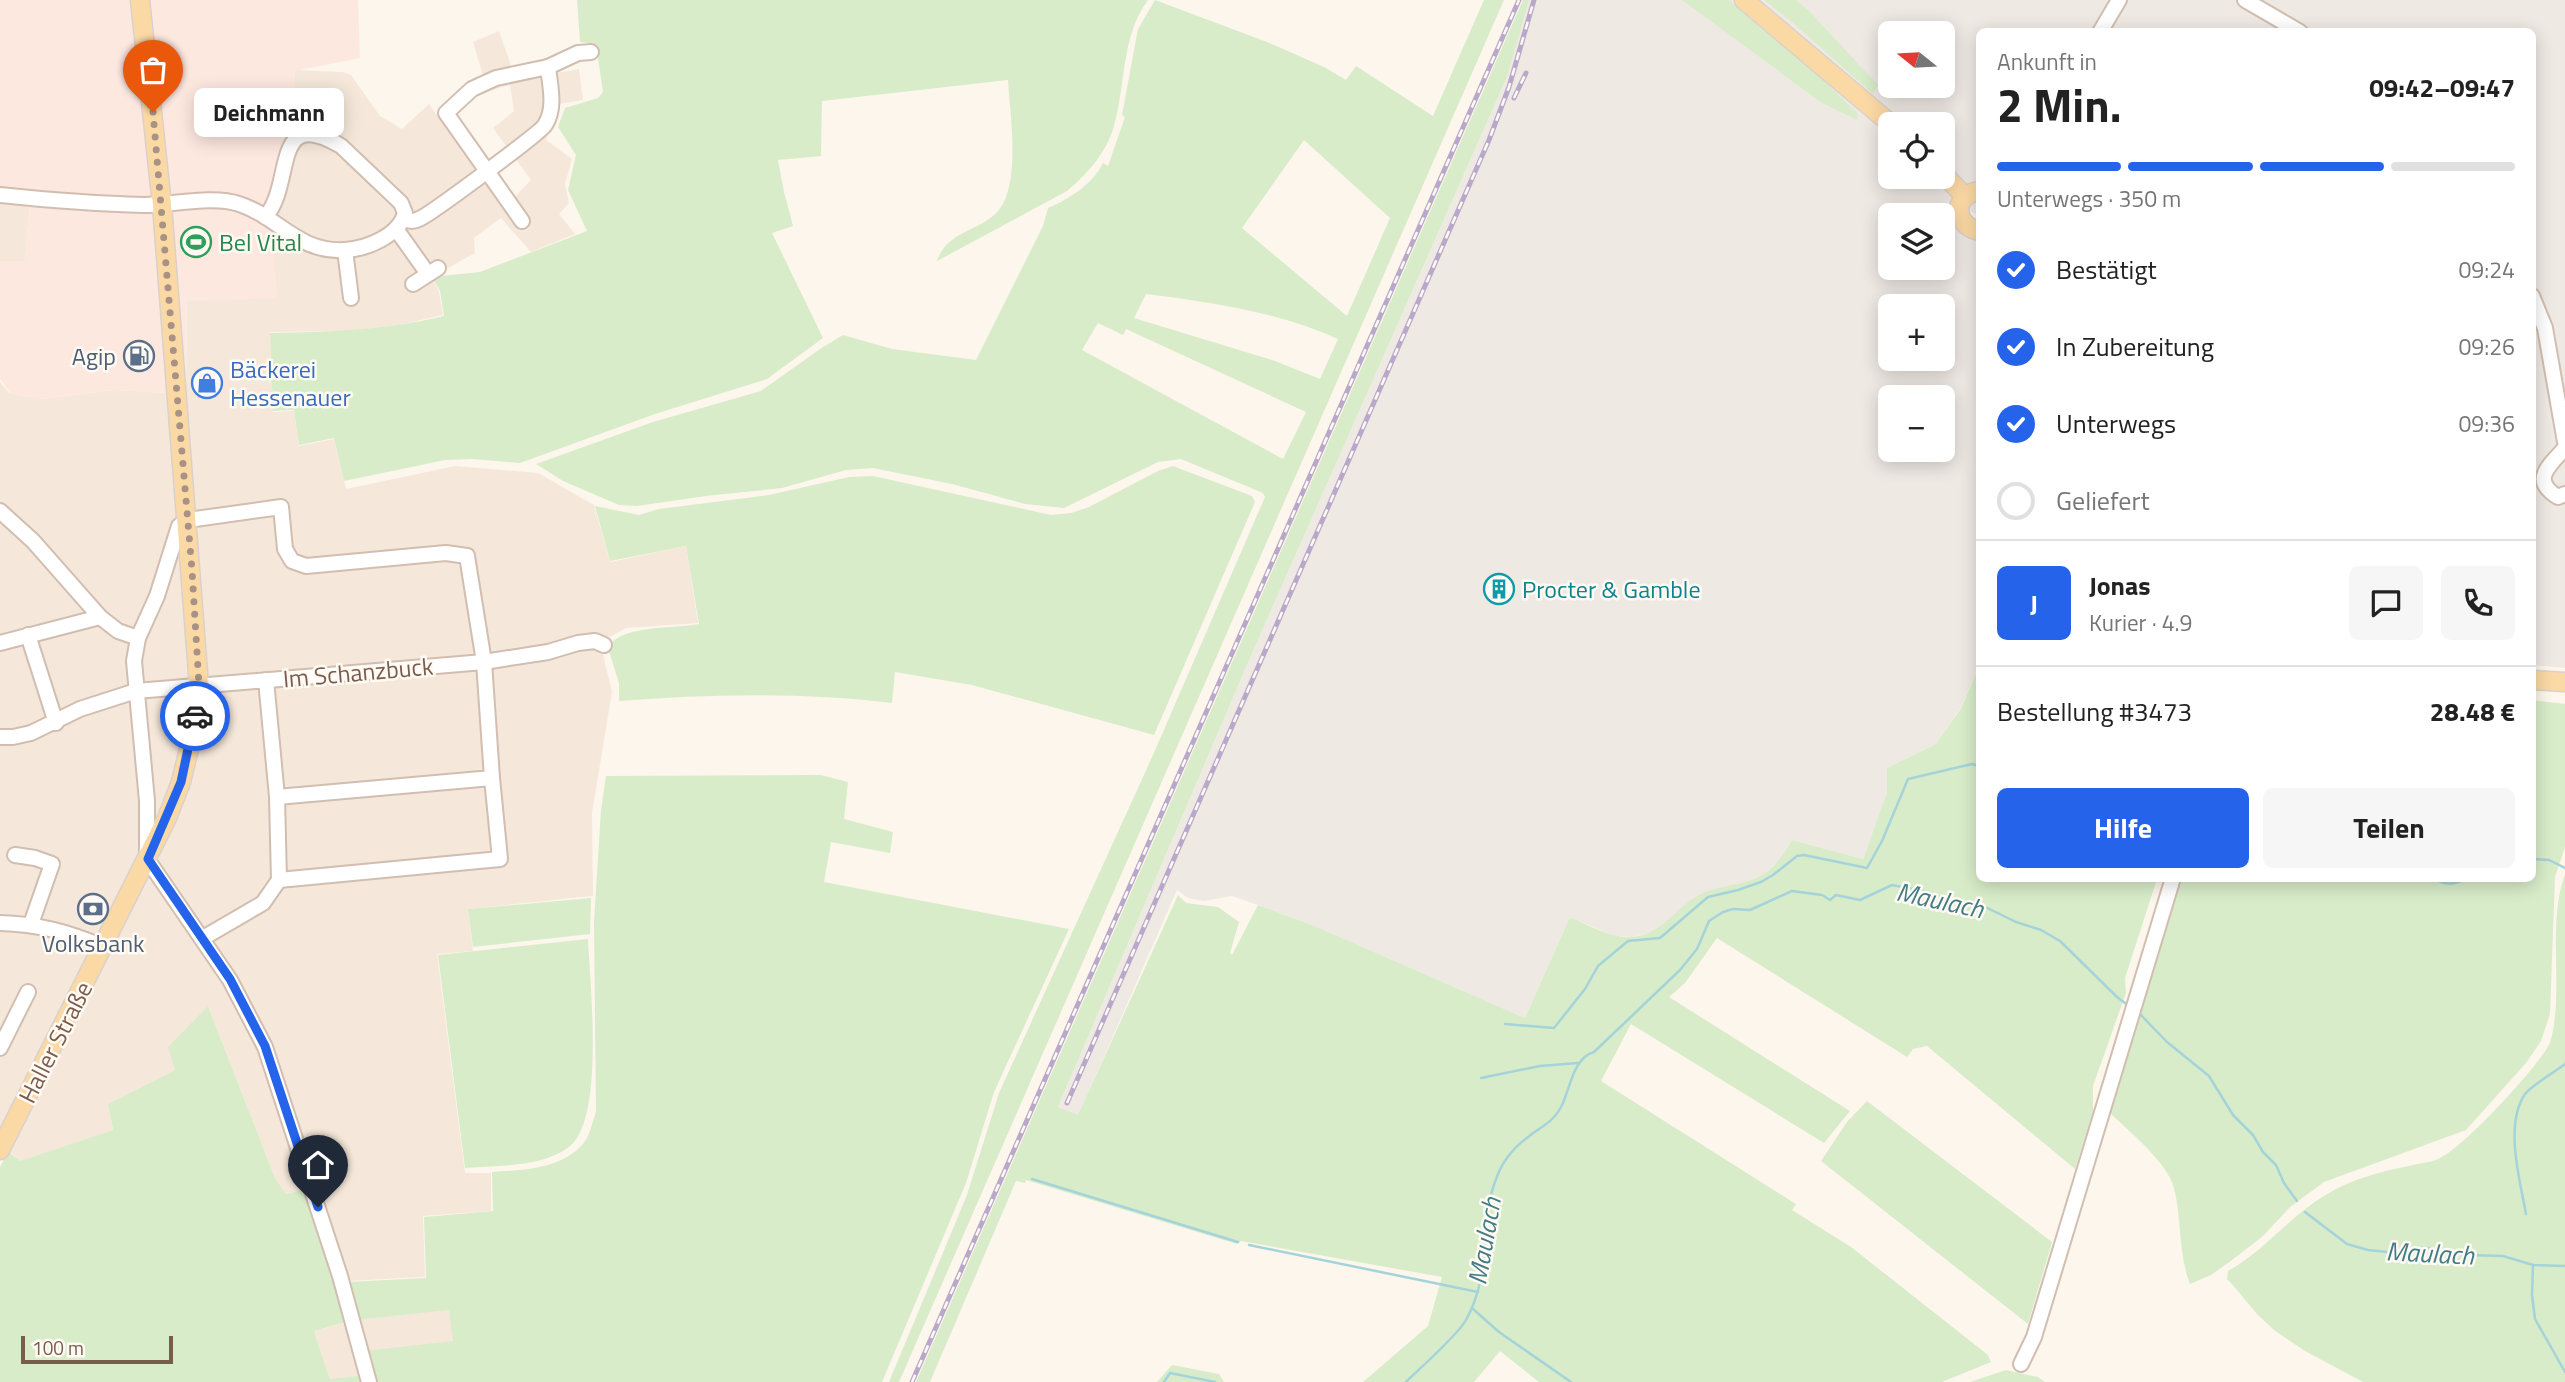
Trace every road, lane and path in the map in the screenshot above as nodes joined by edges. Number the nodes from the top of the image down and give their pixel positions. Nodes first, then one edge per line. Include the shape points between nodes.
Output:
1 (140, 0) edge
2 (150, 0) edge
3 (1744, 0) edge
4 (2119, 0) edge
5 (2245, 0) edge
6 (2102, 28) edge
7 (2293, 28) edge
8 (591, 52) dead end
9 (548, 66) junction
10 (153, 112) junction
11 (1878, 113) edge
12 (486, 171) junction
13 (1955, 182) edge
14 (1972, 194) edge
15 (0, 195) edge
16 (170, 204) junction
17 (265, 217) junction
18 (522, 221) dead end
19 (400, 224) junction
20 (1976, 230) edge
21 (345, 250) junction
22 (413, 284) dead end
23 (351, 298) dead end
24 (2536, 306) edge
25 (2565, 442) edge
26 (2565, 449) edge
27 (2565, 494) edge
28 (0, 511) edge
29 (188, 520) junction
30 (100, 617) junction
31 (28, 635) junction
32 (138, 638) junction
33 (0, 642) edge
34 (604, 645) dead end
35 (484, 662) junction
36 (266, 680) junction
37 (2536, 680) edge
38 (2565, 682) edge
39 (199, 685) junction
40 (136, 691) junction
41 (56, 723) junction
42 (0, 737) edge
43 (492, 778) junction
44 (277, 797) junction
45 (147, 801) junction
46 (171, 806) junction
47 (15, 855) dead end
48 (148, 859) junction
49 (279, 880) junction
50 (2172, 882) edge
51 (0, 923) edge
52 (30, 924) junction
53 (203, 938) junction
54 (103, 947) junction
55 (28, 992) dead end
56 (0, 1048) edge
57 (0, 1149) edge
58 (2021, 1364) dead end
59 (369, 1382) edge

1 - 10 main road, Haller Straße
2 - 10 main road, Haller Straße
3 - 11 main road
4 - 6 street
5 - 7 street
8 - 9 street
9 - 12 street via 552,112 544,128
9 - 12 street via 496,78 472,89 446,113
10 - 16 main road, Haller Straße
12 - 18 street
12 - 19 street via 422,218
13 - 14 main road
14 - 20 main road via 1959,210 1969,229
15 - 16 street
16 - 17 street via 237,203
16 - 29 main road, Haller Straße
17 - 19 street via 281,190 290,144 307,134 341,146 401,203
17 - 21 street via 307,244
19 - 21 street via 370,244
19 - 22 street via 433,271
21 - 23 street
24 - 25 street via 2545,328
26 - 27 street via 2546,469 2543,480 2547,491 2558,497
28 - 30 street
29 - 32 street via 179,526
29 - 35 street via 281,507 285,549 292,561 306,566 446,553 467,556
29 - 39 main road, Haller Straße
30 - 31 street
30 - 32 street via 118,631
31 - 33 street
31 - 41 street
32 - 40 street
34 - 35 street, Im Schanzbuck via 578,643
35 - 36 street, Im Schanzbuck
35 - 43 street
36 - 39 street
36 - 44 street, Im Schanzbuck
37 - 38 main road
39 - 40 street
39 - 46 main road, Haller Straße via 194,728
40 - 41 street via 79,709
40 - 45 street
41 - 42 street via 31,733
43 - 44 street
43 - 49 street via 500,859
44 - 49 street, Im Schanzbuck
45 - 46 street
45 - 48 street
46 - 48 main road, Haller Straße
47 - 52 street via 52,864
48 - 53 street
48 - 54 main road, Haller Straße
49 - 53 street via 263,903
50 - 58 street via 2034,1337
51 - 52 street
52 - 54 street via 72,933
53 - 59 street via 265,1046 340,1276
54 - 57 main road, Haller Straße
55 - 56 street

